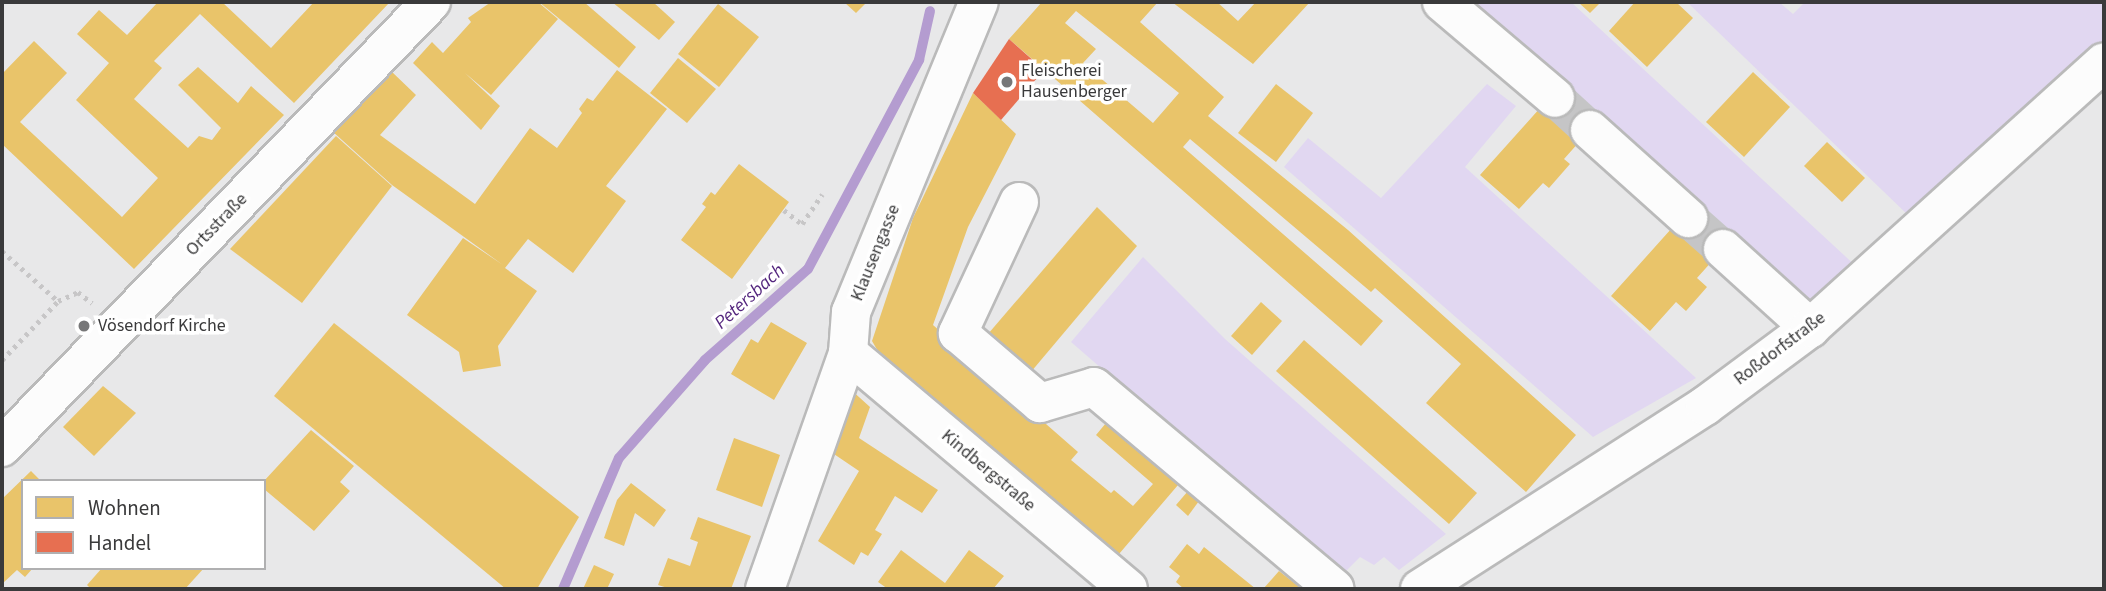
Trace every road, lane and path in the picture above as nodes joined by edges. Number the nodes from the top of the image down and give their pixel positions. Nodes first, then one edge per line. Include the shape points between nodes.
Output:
1 (431, 2) edge
2 (979, 2) edge
3 (1442, 2) edge
4 (2104, 62) edge
5 (1555, 98) tunnel mouth
6 (1590, 130) tunnel mouth
7 (821, 194) dead end
8 (1019, 202) dead end
9 (784, 210) dead end
10 (1688, 218) tunnel mouth
11 (1723, 249) tunnel mouth
12 (2, 251) edge
13 (1810, 328) junction
14 (848, 353) junction
15 (2, 360) edge
16 (2, 447) edge
17 (765, 589) edge
18 (1128, 589) edge
19 (1335, 589) edge
20 (1420, 589) edge

1 - 16 street, Ortsstraße
2 - 14 street, Klausengasse via 851,312
3 - 5 street
4 - 13 street, Roßdorfstraße
6 - 10 street
7 - 9 path via 802,224
8 - 19 street via 958,333 1040,403 1094,387
11 - 13 street
12 - 15 path via 58,301
13 - 20 street, Roßdorfstraße via 1705,406
14 - 17 street, Klausengasse
14 - 18 street, Kindbergstraße

